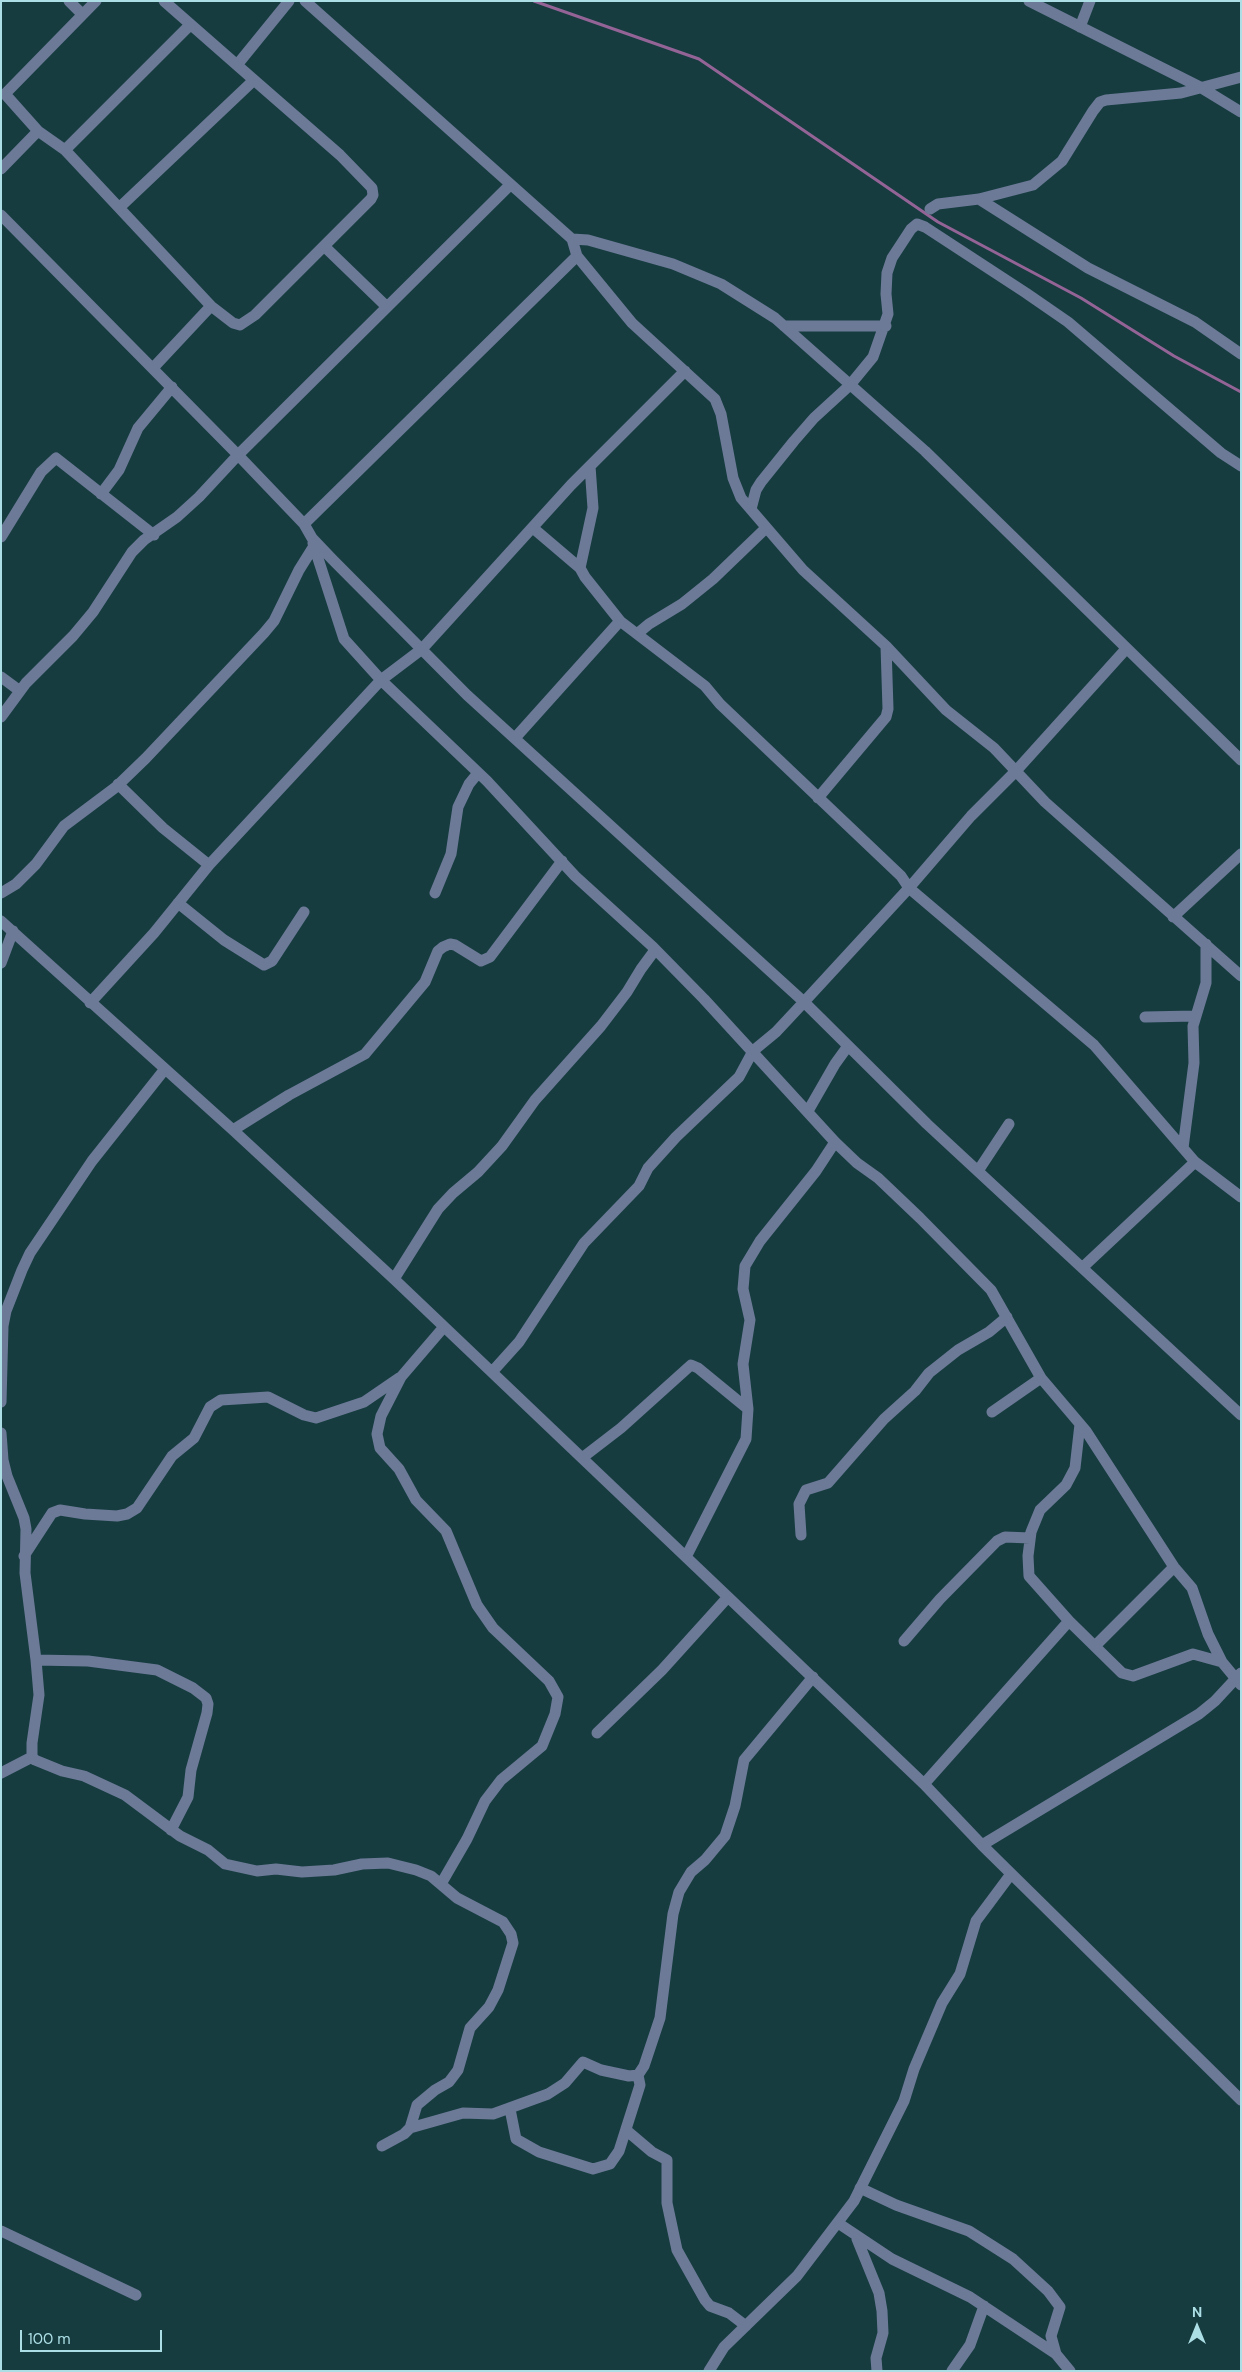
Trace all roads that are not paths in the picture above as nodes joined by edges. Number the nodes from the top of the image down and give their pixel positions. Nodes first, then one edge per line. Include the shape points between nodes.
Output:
1 (69, 1) edge
2 (96, 1) edge
3 (164, 1) edge
4 (289, 1) edge
5 (305, 1) edge
6 (1029, 1) edge
7 (1090, 1) edge
8 (82, 14) junction
9 (190, 25) junction
10 (1080, 27) junction
11 (237, 65) junction
12 (1241, 77) edge
13 (254, 80) junction
14 (1200, 87) junction
15 (1241, 112) edge
16 (38, 131) junction
17 (65, 150) junction
18 (1, 169) edge
19 (510, 185) junction
20 (979, 199) junction
21 (120, 207) junction
22 (930, 209) dead end
23 (1, 215) edge
24 (572, 239) junction
25 (325, 247) junction
26 (577, 256) junction
27 (211, 306) junction
28 (387, 307) junction
29 (784, 326) junction
30 (886, 326) junction
31 (1241, 354) edge
32 (153, 368) junction
33 (684, 371) junction
34 (850, 385) junction
35 (172, 387) junction
36 (238, 455) junction
37 (590, 466) junction
38 (1241, 466) edge
39 (101, 494) junction
40 (751, 509) junction
41 (304, 524) junction
42 (533, 528) junction
43 (766, 528) junction
44 (154, 535) junction
45 (1, 537) edge
46 (313, 542) junction
47 (580, 568) junction
48 (620, 621) junction
49 (636, 634) junction
50 (886, 646) junction
51 (422, 649) junction
52 (1126, 649) junction
53 (1, 677) edge
54 (381, 680) junction
55 (20, 690) junction
56 (1, 717) edge
57 (515, 738) junction
58 (1241, 760) edge
59 (1015, 772) junction
60 (478, 773) junction
61 (118, 784) junction
62 (818, 798) junction
63 (1241, 854) edge
64 (562, 861) junction
65 (209, 865) junction
66 (909, 888) junction
67 (1, 893) edge
68 (435, 894) dead end
69 (178, 903) junction
70 (304, 912) dead end
71 (1173, 917) junction
72 (1, 921) edge
73 (12, 931) junction
74 (1206, 944) junction
75 (655, 950) junction
76 (1, 963) edge
77 (1241, 976) edge
78 (804, 1002) junction
79 (90, 1003) junction
80 (1195, 1016) junction
81 (1145, 1017) dead end
82 (848, 1046) junction
83 (753, 1051) junction
84 (165, 1069) junction
85 (808, 1111) junction
86 (1009, 1124) dead end
87 (233, 1130) junction
88 (835, 1142) junction
89 (1183, 1148) junction
90 (1195, 1162) junction
91 (978, 1171) junction
92 (1241, 1197) edge
93 (1083, 1267) junction
94 (394, 1279) junction
95 (1007, 1317) junction
96 (443, 1328) junction
97 (492, 1372) junction
98 (401, 1377) junction
99 (1041, 1378) junction
100 (1, 1402) edge
101 (748, 1409) junction
102 (992, 1412) dead end
103 (1241, 1415) edge
104 (1080, 1424) junction
105 (1, 1433) edge
106 (582, 1458) junction
107 (801, 1535) dead end
108 (1030, 1538) junction
109 (24, 1556) junction
110 (686, 1557) junction
111 (1174, 1567) junction
112 (728, 1597) junction
113 (1069, 1621) junction
114 (904, 1641) dead end
115 (1095, 1646) junction
116 (36, 1660) junction
117 (1222, 1662) junction
118 (813, 1677) junction
119 (1239, 1679) edge
120 (597, 1733) dead end
121 (32, 1757) junction
122 (1, 1773) edge
123 (924, 1784) junction
124 (171, 1830) junction
125 (982, 1845) junction
126 (1011, 1874) junction
127 (441, 1884) junction
128 (638, 2075) junction
129 (1241, 2100) edge
130 (510, 2109) junction
131 (410, 2128) junction
132 (626, 2130) junction
133 (382, 2146) dead end
134 (860, 2188) junction
135 (838, 2224) junction
136 (1, 2231) edge
137 (856, 2237) junction
138 (136, 2295) dead end
139 (984, 2306) junction
140 (746, 2326) junction
141 (1056, 2354) junction
142 (709, 2371) edge
143 (876, 2371) edge
144 (952, 2371) edge
145 (1070, 2371) edge

1 - 8 street
2 - 8 street
3 - 9 street
4 - 11 street
5 - 19 street
6 - 10 street
7 - 10 street
8 - 16 street via 5,94
9 - 11 street
9 - 17 street
10 - 14 street
11 - 13 street
12 - 14 street
13 - 21 street
13 - 25 street via 340,155 372,188 371,199
14 - 15 street
14 - 20 street via 1181,93 1100,102 1051,172 1033,185
16 - 17 street
16 - 18 street
17 - 21 street
19 - 24 street
19 - 28 street
20 - 22 street via 938,204
20 - 31 street via 1088,268 1195,322
21 - 27 street
23 - 32 street
24 - 26 street
24 - 29 street via 588,240 672,264 721,284
25 - 27 street via 248,322 233,323
25 - 28 street
26 - 33 street via 632,322
26 - 41 street
27 - 32 street
28 - 36 street
29 - 30 street
29 - 34 street
30 - 34 street via 873,358
30 - 38 street via 887,273 892,258 917,224 1068,322
32 - 35 street
33 - 37 street
33 - 40 street via 718,405 732,478 741,498
34 - 40 street via 814,418 772,468 756,490
34 - 52 street via 925,451
35 - 36 street
35 - 39 street via 138,428 119,470
36 - 41 street
36 - 44 street via 177,517
37 - 42 street
37 - 47 street via 593,508
39 - 44 street
39 - 45 street via 56,458 41,472
40 - 43 street
41 - 46 street
42 - 47 street
42 - 51 street
43 - 49 street via 713,580
43 - 50 street via 804,570
44 - 55 street via 132,552 88,618
46 - 51 street
46 - 54 street via 344,639
46 - 61 street via 274,620 264,633
47 - 48 street
48 - 49 street
48 - 57 street
49 - 62 street via 704,686
50 - 59 street via 946,710 994,748
50 - 62 street via 886,717
51 - 54 street
51 - 57 street
52 - 58 street
52 - 59 street
53 - 55 street
54 - 60 street
54 - 65 street
55 - 56 street
57 - 78 street
59 - 66 street via 971,816
59 - 71 street
60 - 64 street
60 - 68 street via 458,807 451,854
61 - 65 street via 163,828
61 - 67 street via 64,826 36,864 16,884
62 - 66 street via 901,876
63 - 71 street
64 - 75 street
64 - 87 street via 490,957 481,961 455,945 443,946 425,982 365,1054
65 - 69 street
66 - 78 street
66 - 89 street via 1094,1045
69 - 70 street via 224,940 264,965 272,961
69 - 79 street
71 - 74 street
72 - 73 street
73 - 76 street
73 - 79 street
74 - 77 street
74 - 80 street via 1206,983
75 - 83 street
75 - 94 street via 601,1026 534,1100 502,1146 438,1209
78 - 82 street
78 - 83 street
79 - 84 street
80 - 81 street
80 - 89 street via 1194,1063
82 - 85 street
82 - 91 street
83 - 85 street
83 - 97 street via 739,1077 676,1137 648,1168 640,1186 584,1243 518,1342
84 - 87 street
84 - 100 street via 92,1162 26,1262 3,1326
85 - 88 street
86 - 91 street
87 - 94 street
88 - 95 street via 878,1178 973,1271 991,1290
88 - 101 street via 760,1241 743,1272 750,1320 743,1364
89 - 90 street
90 - 92 street
90 - 93 street
91 - 93 street
93 - 103 street
94 - 96 street
95 - 99 street
95 - 107 street via 929,1373 828,1484 806,1490 800,1504
96 - 97 street
96 - 98 street
97 - 106 street
98 - 109 street via 364,1402 316,1418 268,1397 221,1400 210,1408 194,1438 172,1456 137,1508 117,1516 52,1512
98 - 127 street via 381,1416 377,1434 380,1448 399,1469 416,1500 446,1531 477,1605 493,1628 549,1681 558,1697 556,1714 542,1746 501,1780 485,1801
99 - 102 street
99 - 104 street
101 - 106 street via 691,1365
101 - 110 street via 746,1439
104 - 108 street via 1075,1468 1066,1485 1040,1510
104 - 111 street
105 - 109 street via 7,1476 24,1518
106 - 110 street
108 - 113 street via 1029,1576
108 - 114 street via 1005,1537 997,1541
109 - 116 street
110 - 112 street
111 - 115 street
111 - 117 street via 1192,1588
112 - 118 street
112 - 120 street via 662,1670
113 - 115 street
113 - 123 street
115 - 117 street via 1127,1675 1133,1676 1193,1654
116 - 121 street via 38,1695
116 - 124 street via 88,1661 157,1670 206,1698 207,1713 191,1770 188,1797
117 - 119 street
118 - 123 street
118 - 128 street via 744,1760 735,1806 724,1836 706,1860 690,1872 679,1892 660,2018
119 - 125 street via 1199,1714
121 - 122 street
121 - 124 street via 125,1795
123 - 125 street
124 - 127 street via 208,1850 225,1864 241,1868 302,1872 388,1863 416,1870
125 - 126 street
126 - 129 street
126 - 134 street via 976,1921 960,1974 942,2003 904,2101
127 - 131 street via 457,1898 503,1922 513,1943 498,1990 489,2007 470,2028 458,2070 449,2082 417,2105
128 - 130 street via 601,2070 584,2062 565,2083 548,2094
128 - 132 street via 640,2085
130 - 131 street via 493,2114 463,2113
130 - 132 street via 516,2139 539,2152 593,2170 610,2164
131 - 133 street
132 - 140 street via 652,2152 668,2160 667,2203 677,2250 704,2300
134 - 135 street
134 - 141 street via 896,2205 969,2231 1013,2260 1048,2291 1060,2307 1051,2336
135 - 137 street
135 - 140 street via 797,2276
136 - 138 street
137 - 139 street via 904,2266
137 - 143 street via 879,2294 883,2333
139 - 141 street
139 - 144 street via 974,2338
140 - 142 street via 724,2347
141 - 145 street

